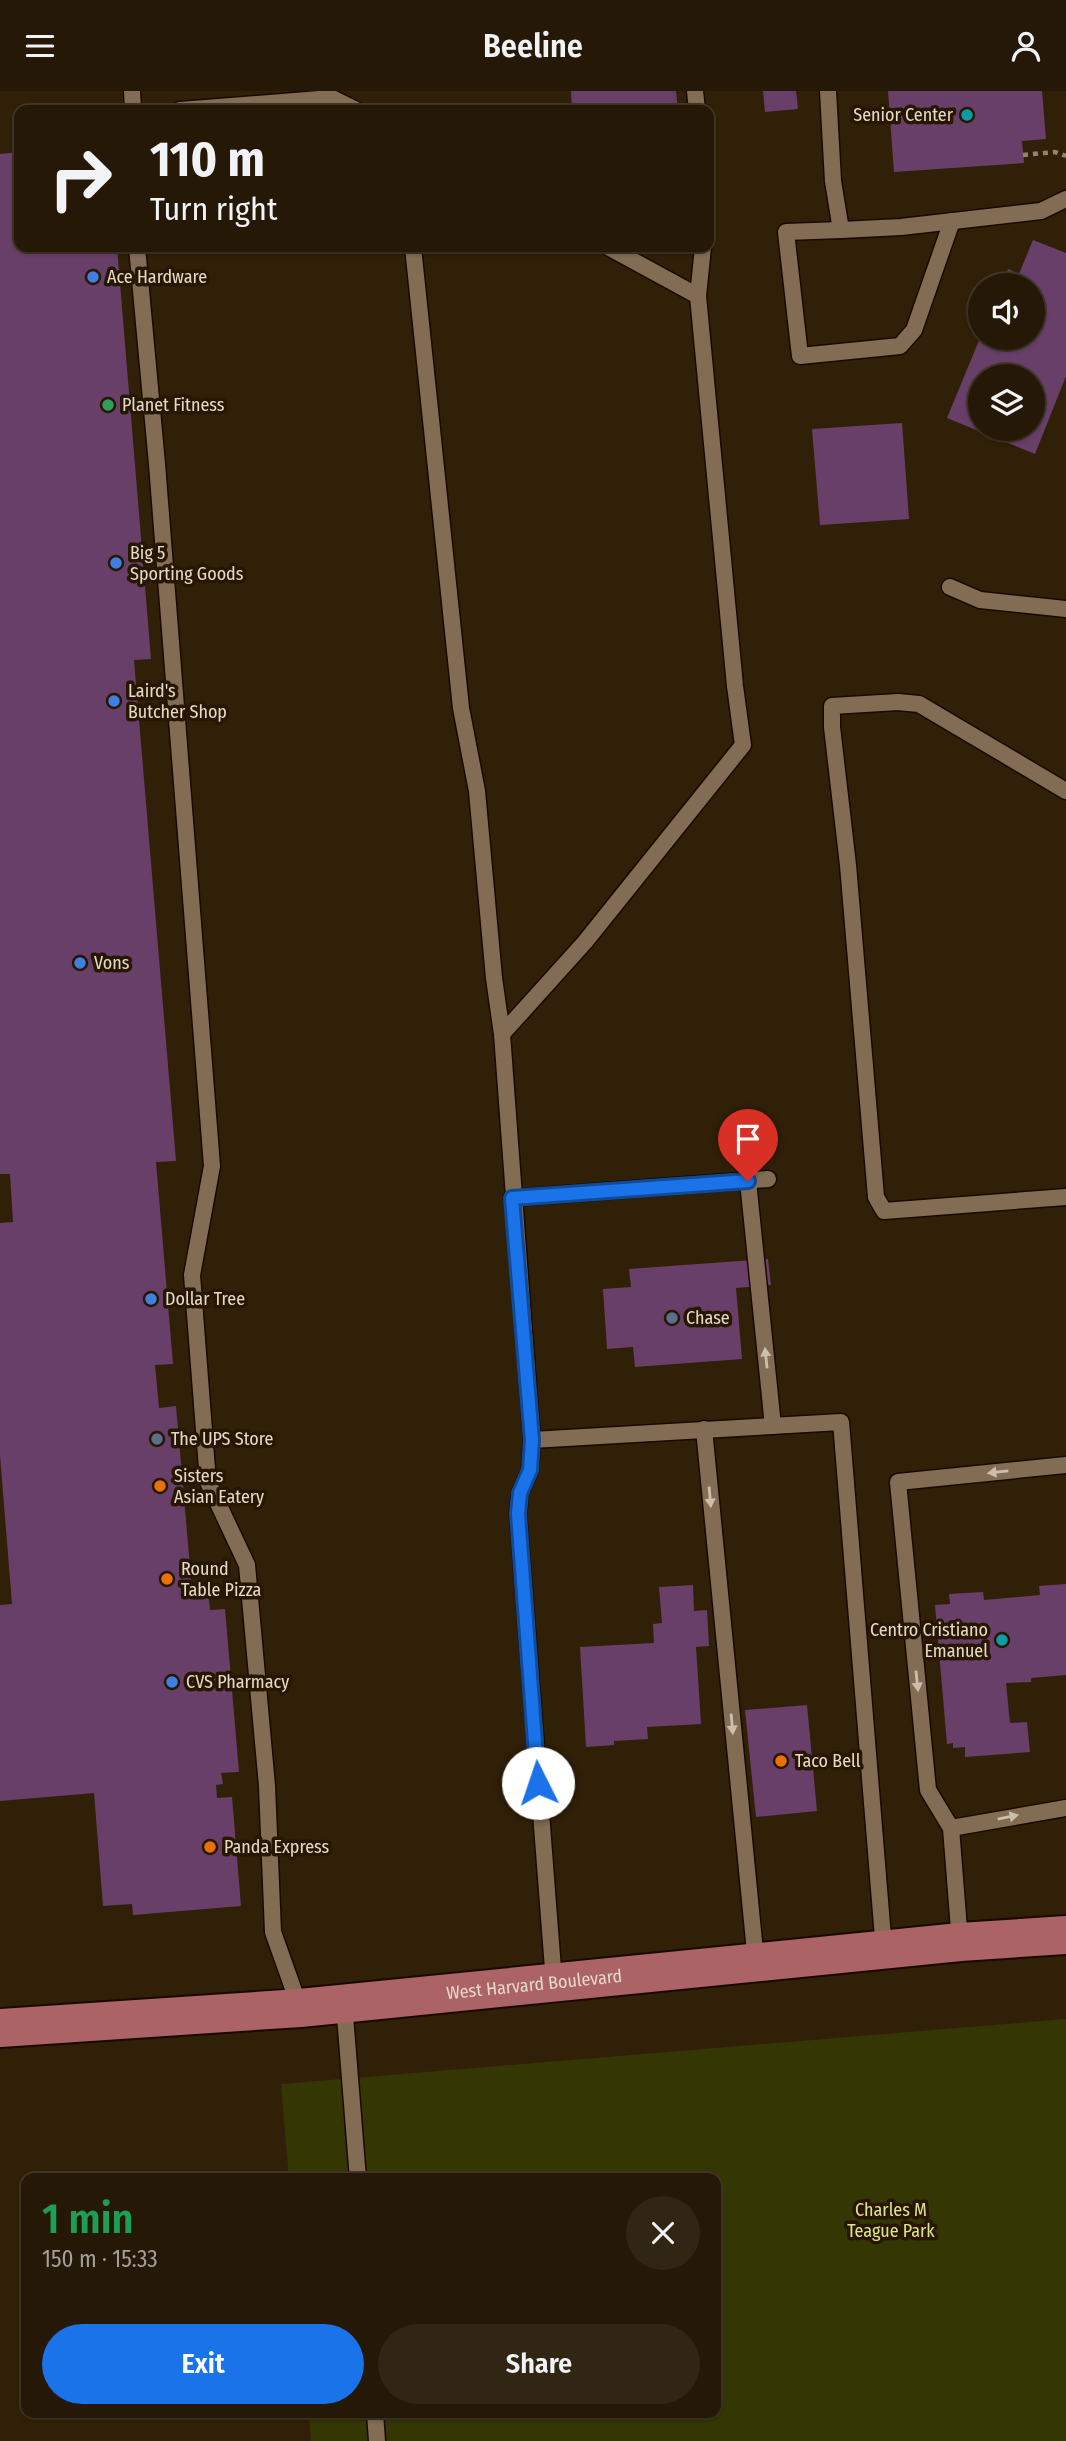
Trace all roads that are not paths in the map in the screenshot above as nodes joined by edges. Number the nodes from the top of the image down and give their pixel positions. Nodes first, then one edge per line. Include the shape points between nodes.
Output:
1 (828, 91) edge
2 (243, 105) edge
3 (346, 105) edge
4 (1066, 199) edge
5 (952, 221) junction
6 (841, 230) junction
7 (137, 252) edge
8 (414, 252) edge
9 (617, 252) edge
10 (702, 252) edge
11 (698, 296) junction
12 (950, 587) dead end
13 (1066, 610) edge
14 (1066, 791) edge
15 (502, 1034) junction
16 (768, 1179) dead end
17 (748, 1181) junction
18 (512, 1198) junction
19 (1066, 1198) edge
20 (773, 1426) junction
21 (704, 1429) junction
22 (532, 1440) junction
23 (1066, 1465) edge
24 (1066, 1808) edge
25 (951, 1828) junction
26 (1066, 1935) edge
27 (960, 1942) junction
28 (884, 1950) junction
29 (756, 1962) junction
30 (554, 1982) junction
31 (344, 2003) junction
32 (300, 2008) junction
33 (0, 2028) edge
34 (358, 2173) edge
35 (375, 2418) edge
36 (377, 2441) edge

1 - 6 lane
2 - 3 lane via 332,98
4 - 5 lane via 1041,211
5 - 6 lane
5 - 6 lane via 914,330 900,347 800,356 786,232
7 - 32 lane via 212,1166 192,1275 208,1482 247,1565 267,1786 273,1932
8 - 15 lane via 461,708 477,791
9 - 11 lane
10 - 11 lane
11 - 15 lane via 743,745 585,942
12 - 13 lane via 980,600
14 - 19 lane via 919,704 832,706 876,1196 884,1211
15 - 18 lane
16 - 17 lane
17 - 18 lane
20 -> 17 lane
18 - 22 lane
20 - 21 lane
20 - 28 lane via 841,1422
21 - 22 lane
21 -> 29 lane
22 - 30 lane via 530,1470 520,1493 518,1514
23 -> 25 lane via 898,1482 928,1790
25 -> 24 lane
25 - 27 lane
26 - 27 main road, West Harvard Boulevard
27 - 28 main road, West Harvard Boulevard
28 - 29 main road, West Harvard Boulevard
29 - 30 main road, West Harvard Boulevard
30 - 31 main road, West Harvard Boulevard
31 - 32 main road, West Harvard Boulevard
31 - 34 lane
32 - 33 main road, West Harvard Boulevard
35 - 36 lane

